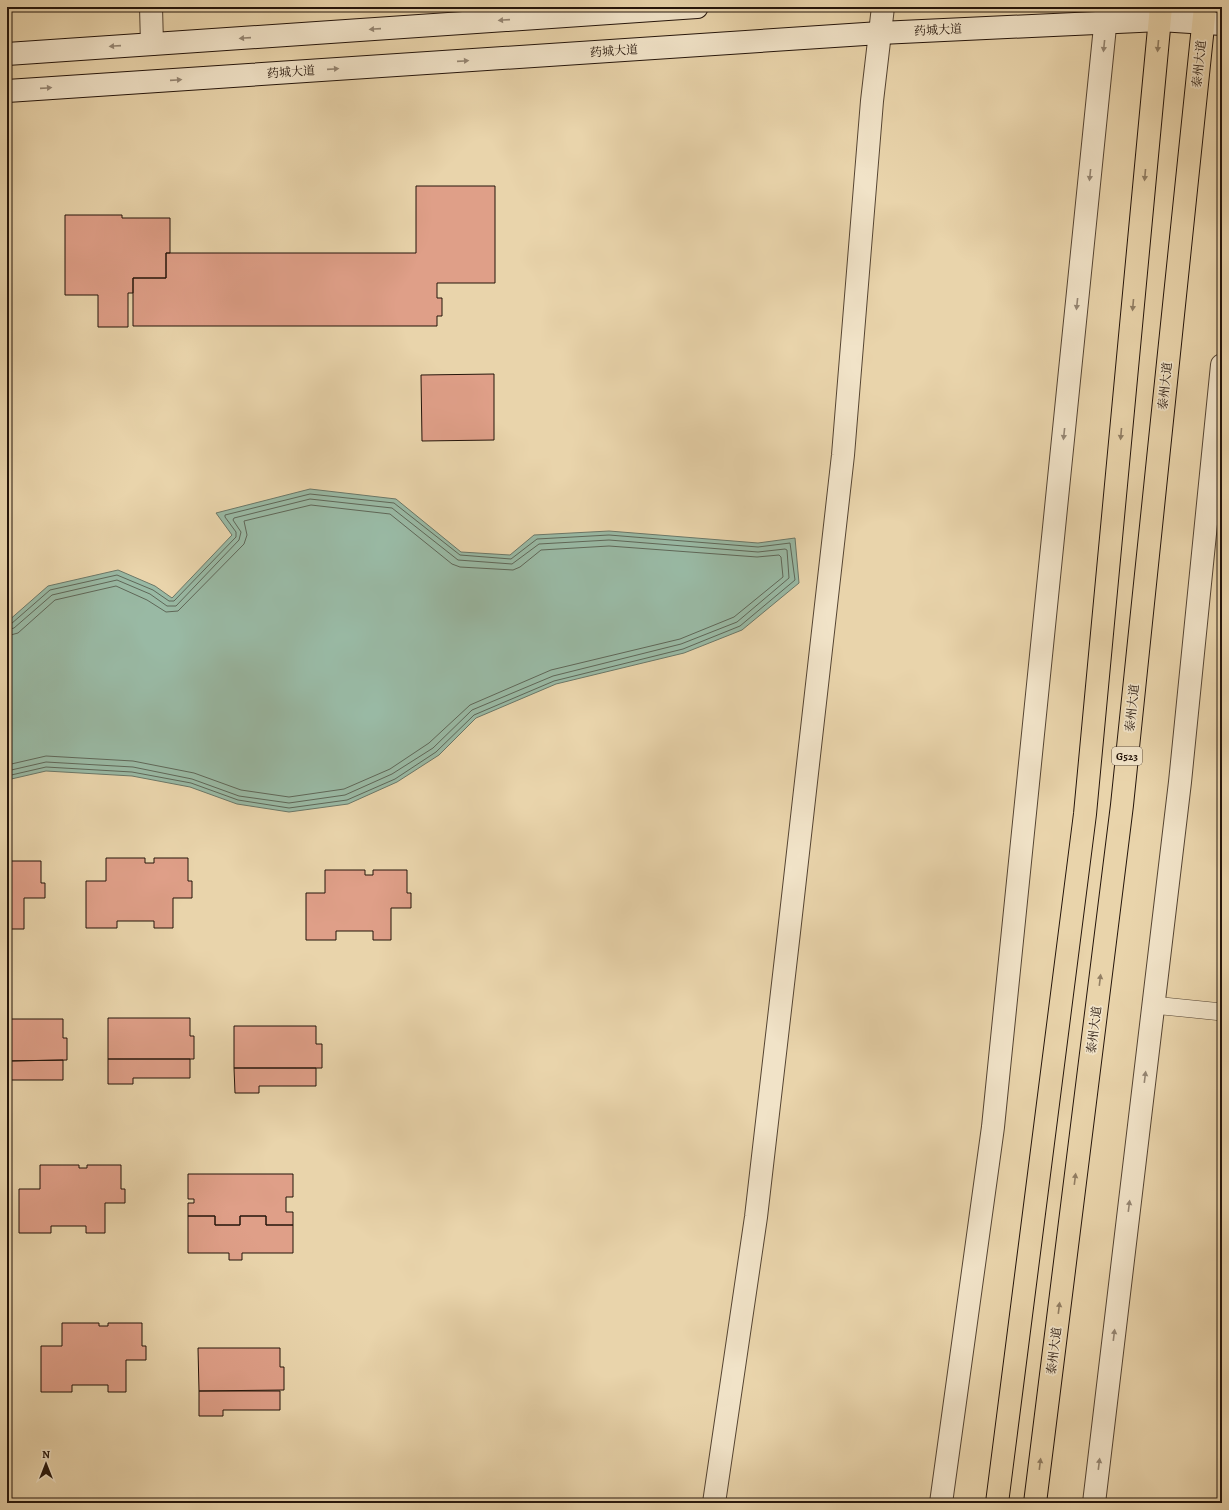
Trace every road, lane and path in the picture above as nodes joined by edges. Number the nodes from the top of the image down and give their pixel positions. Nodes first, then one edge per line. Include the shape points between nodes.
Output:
1 (151, 7) edge
2 (697, 7) edge
3 (883, 7) edge
4 (1161, 13) edge
5 (1106, 15) edge
6 (1210, 18) edge
7 (880, 33) junction
8 (152, 44) junction
9 (7, 54) edge
10 (7, 91) edge
11 (1222, 365) edge
12 (1153, 1005) junction
13 (1222, 1012) edge
14 (714, 1503) edge
15 (941, 1503) edge
16 (997, 1503) edge
17 (1035, 1503) edge
18 (1094, 1503) edge

1 - 8 street
2 -> 8 street
3 - 7 street
4 - 5 street, 药城大道
4 - 6 street, 药城大道
4 -> 16 highway via 1085,814
5 - 7 street, 药城大道
5 -> 15 street via 993,1127
17 -> 6 highway, 泰州大道 / G523 via 1122,805
10 -> 7 street, 药城大道
7 - 14 street via 843,455 790,925 756,1217
8 -> 9 street
11 - 12 street via 1180,782
12 - 13 lane
18 -> 12 street

